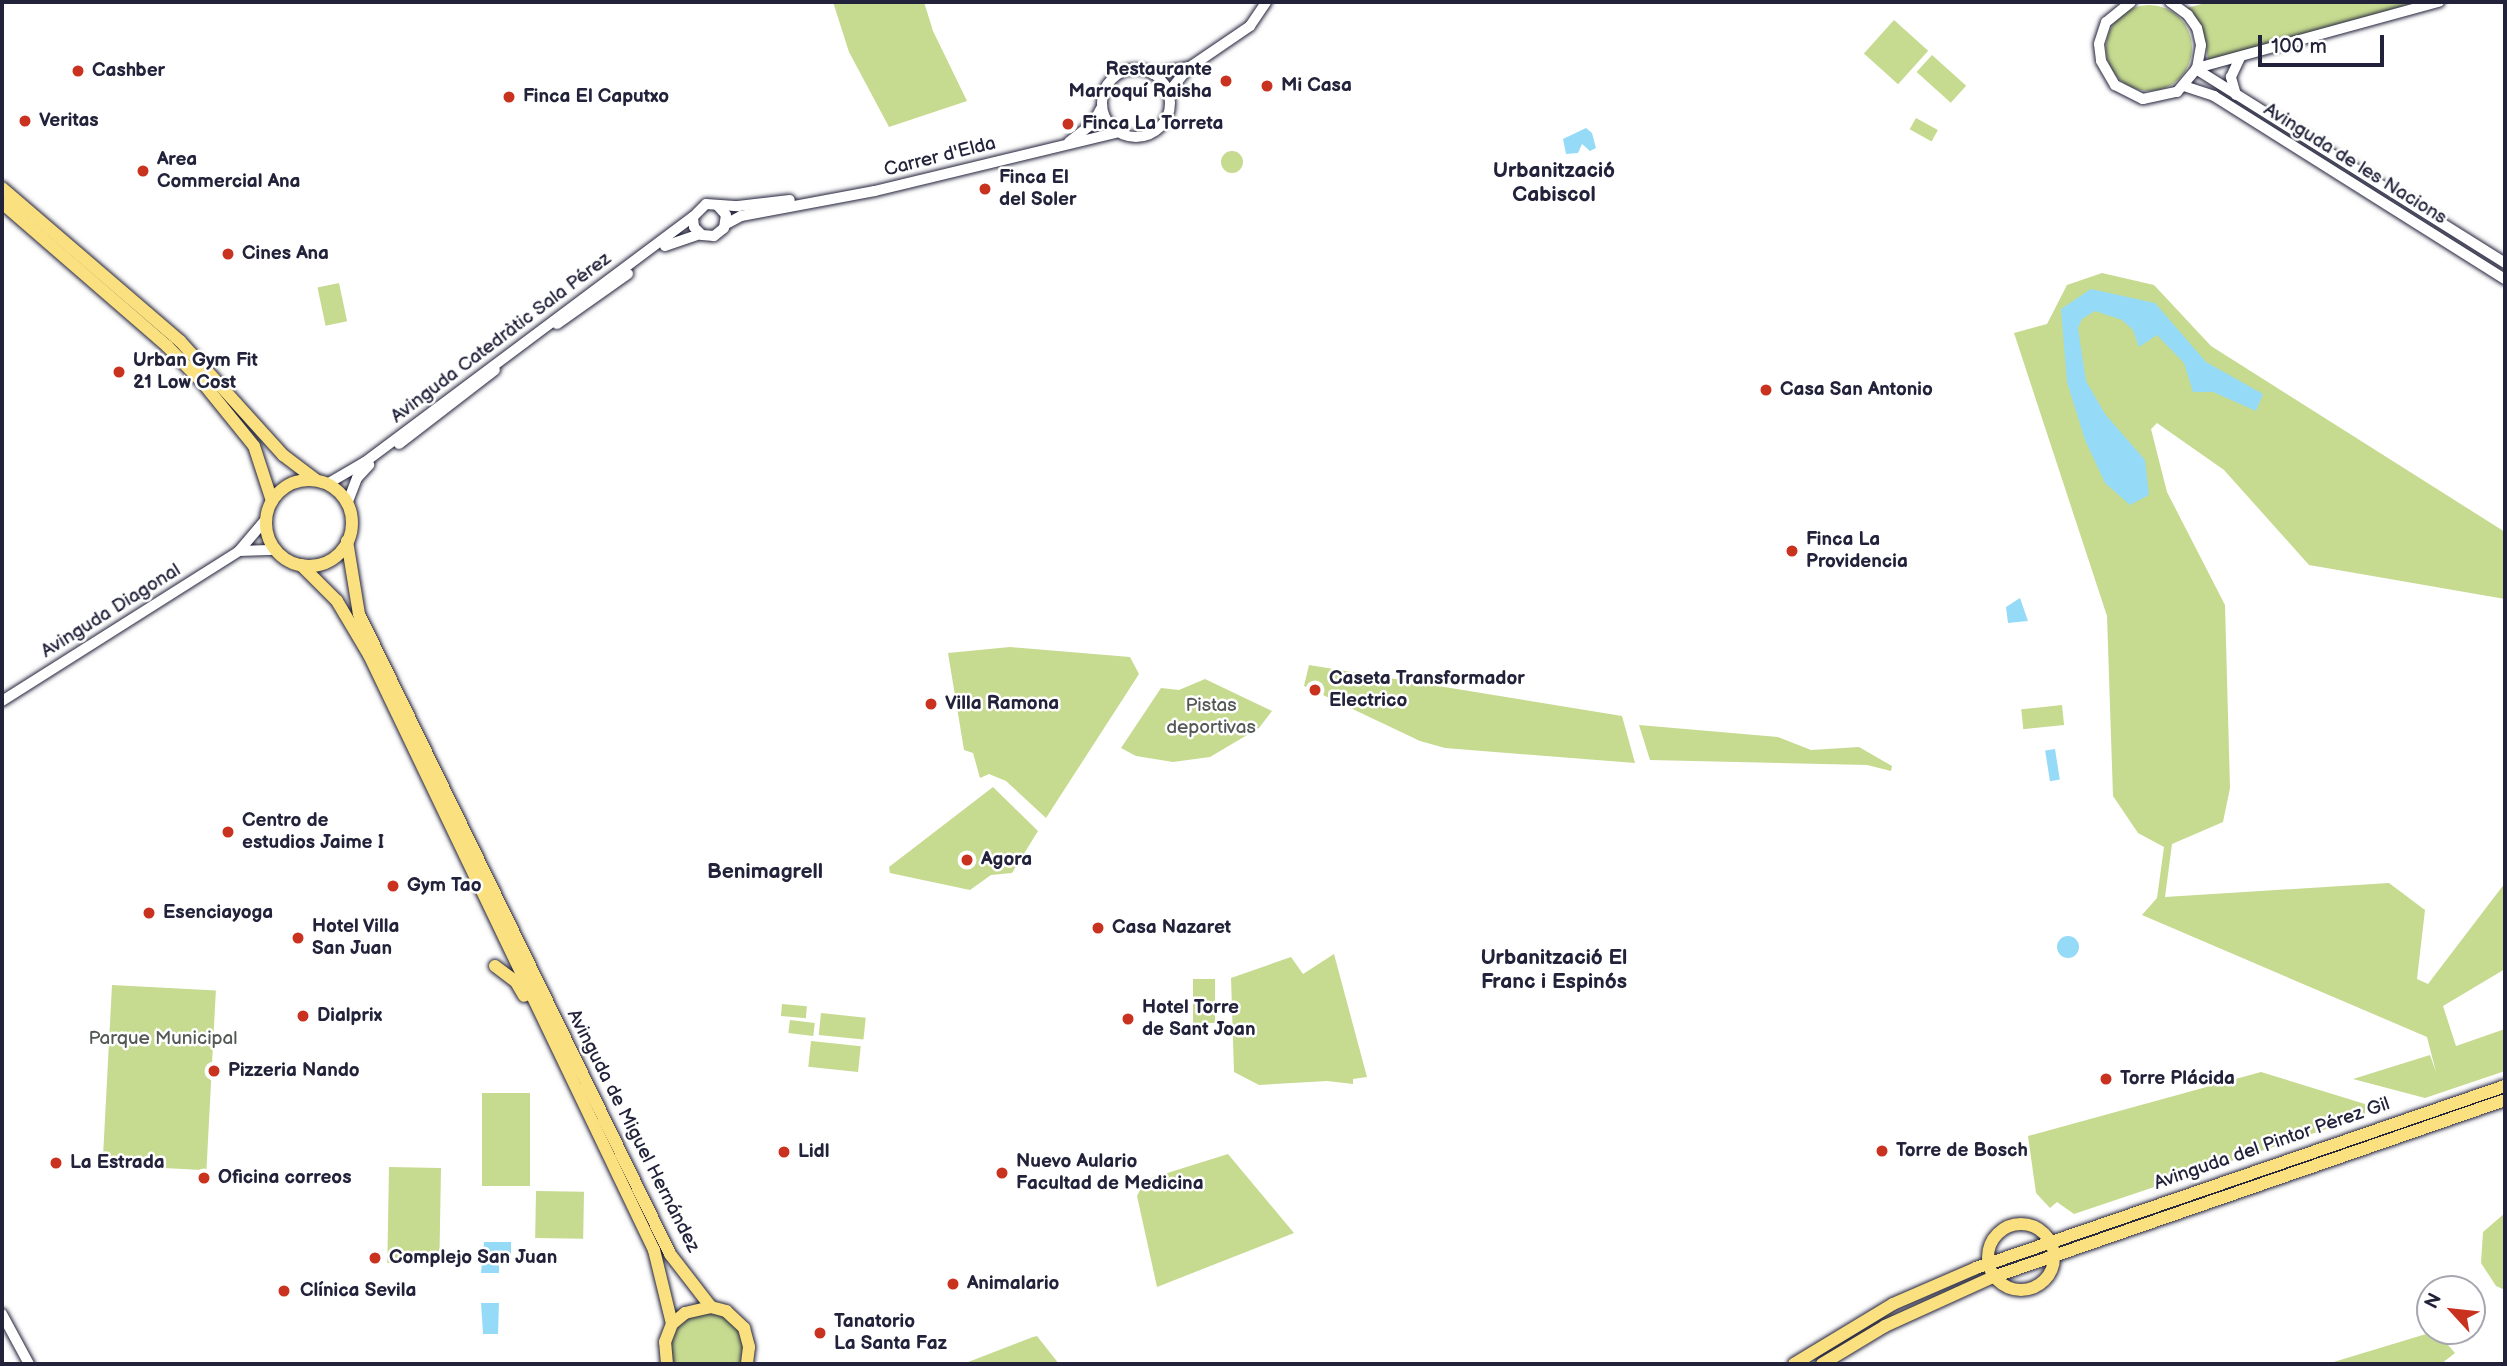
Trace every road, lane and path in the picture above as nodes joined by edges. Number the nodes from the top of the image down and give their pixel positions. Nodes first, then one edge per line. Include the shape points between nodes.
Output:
1 (1266, 2) edge
2 (2131, 2) edge
3 (2189, 2) edge
4 (2439, 2) edge
5 (2174, 4) edge
6 (2240, 58) junction
7 (1188, 68) junction
8 (2196, 69) junction
9 (1153, 74) junction
10 (2184, 86) junction
11 (1168, 93) junction
12 (2237, 96) junction
13 (1102, 107) junction
14 (1118, 132) junction
15 (1059, 146) junction
16 (2, 188) edge
17 (829, 198) junction
18 (2, 203) edge
19 (717, 205) junction
20 (693, 217) junction
21 (726, 224) junction
22 (700, 234) junction
23 (2505, 264) edge
24 (2505, 279) edge
25 (322, 482) junction
26 (272, 501) junction
27 (347, 504) junction
28 (266, 519) junction
29 (347, 541) junction
30 (276, 550) junction
31 (239, 551) junction
32 (300, 565) junction
33 (2, 701) edge
34 (495, 966) dead end
35 (563, 1063) junction
36 (2505, 1086) edge
37 (2505, 1100) edge
38 (2052, 1241) junction
39 (2056, 1255) junction
40 (1988, 1264) junction
41 (1993, 1278) junction
42 (711, 1307) junction
43 (2, 1314) edge
44 (672, 1324) junction
45 (29, 1364) edge
46 (667, 1364) edge
47 (747, 1364) edge
48 (1794, 1364) edge
49 (1822, 1364) edge

1 - 7 street via 1250,26
2 - 10 street via 2117,10 2102,33 2104,71 2115,85 2143,99 2169,96
3 - 5 street
4 - 6 street
5 - 8 street via 2197,28 2201,45
6 - 8 street
6 - 12 street via 2231,77
7 - 9 street
7 - 11 street
8 - 10 street
8 - 12 street, Avinguda de les Nacions
9 - 11 street
9 - 13 street via 1135,69 1117,75 1105,88
10 - 24 street, Avinguda de les Nacions via 2214,96
11 - 14 street via 1169,109 1157,129 1136,137
12 - 23 street, Avinguda de les Nacions
13 - 14 street
13 - 15 street, Carrer d'Elda via 1085,131
14 - 15 street, Carrer d'Elda
15 - 17 street, Carrer d'Elda
16 - 25 main road via 180,341 283,455
17 - 19 street
17 - 21 street via 741,216
18 - 26 main road via 167,346 203,383 254,446
19 - 20 street via 700,206
19 - 21 street
20 - 22 street
20 - 25 street, Avinguda Catedràtic Sala Pérez via 365,463
21 - 22 street via 714,236
22 - 27 street, Avinguda Catedràtic Sala Pérez via 667,244 368,466 357,478
25 - 26 main road via 296,482
25 - 27 main road
26 - 28 main road
27 - 29 main road via 351,523
28 - 30 main road
28 - 31 street, Avinguda Diagonal
29 - 32 main road via 328,561
29 - 42 main road, Avinguda de Miguel Hernández via 359,614 670,1254
30 - 31 street
30 - 32 main road
31 - 33 street, Avinguda Diagonal
32 - 35 main road via 337,601 356,630
34 - 35 main road via 516,982
35 - 44 main road, Avinguda de Miguel Hernández via 654,1250
36 - 38 main road, Avinguda del Pintor Pérez Gil
37 - 39 main road, Avinguda del Pintor Pérez Gil
38 - 39 main road
38 - 40 main road, Avinguda del Pintor Pérez Gil
38 - 40 main road via 2025,1223 2004,1227 1990,1250
39 - 41 main road, Avinguda del Pintor Pérez Gil
39 - 41 main road via 2039,1284 2016,1290
40 - 41 main road
40 - 48 main road, Avinguda del Pintor Pérez Gil via 1901,1300
41 - 49 main road, Avinguda del Pintor Pérez Gil via 1885,1326
42 - 44 main road via 693,1309
42 - 47 main road via 726,1311 744,1328 750,1348
43 - 45 street
44 - 46 main road via 665,1342

